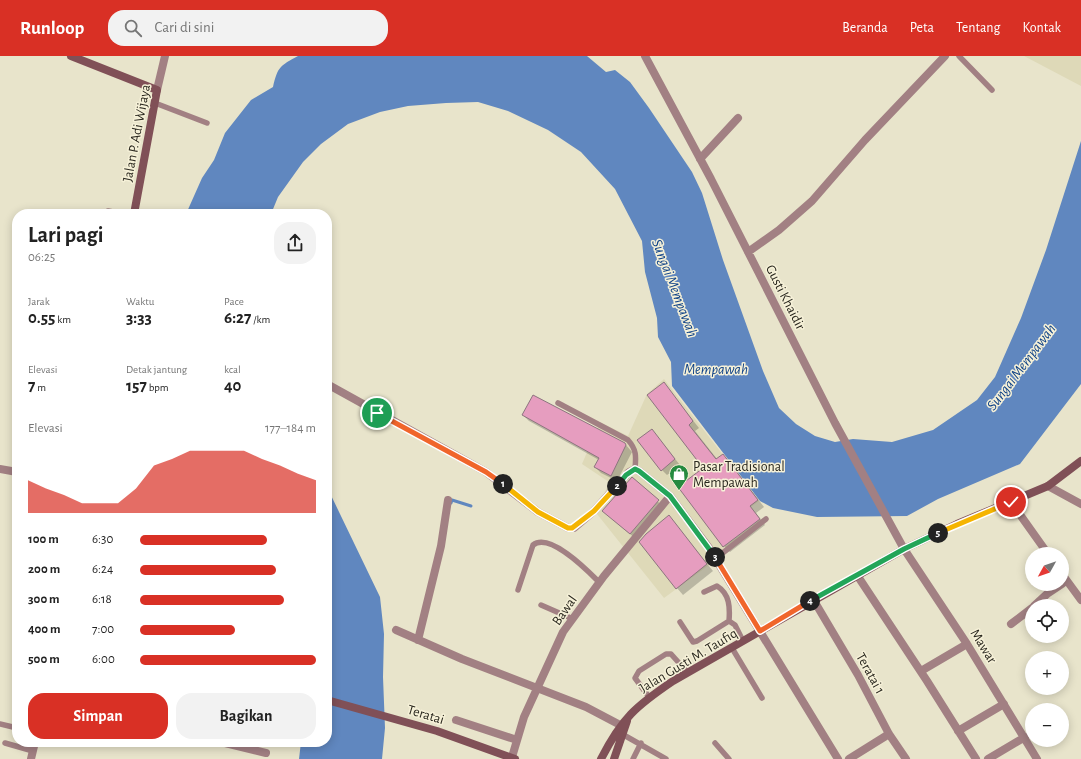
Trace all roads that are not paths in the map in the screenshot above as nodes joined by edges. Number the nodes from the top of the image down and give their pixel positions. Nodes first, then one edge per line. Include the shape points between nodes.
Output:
1 (71, 56) edge
2 (165, 56) edge
3 (645, 56) edge
4 (945, 56) edge
5 (959, 56) edge
6 (157, 90) junction
7 (992, 90) dead end
8 (155, 103) junction
9 (738, 118) dead end
10 (207, 123) dead end
11 (700, 159) junction
12 (135, 209) edge
13 (748, 252) junction
14 (332, 387) edge
15 (558, 403) dead end
16 (1081, 461) edge
17 (0, 469) edge
18 (635, 469) junction
19 (12, 471) edge
20 (1048, 486) junction
21 (670, 496) junction
22 (448, 500) dead end
23 (1011, 502) junction
24 (1081, 504) edge
25 (766, 519) dead end
26 (1043, 547) edge
27 (904, 549) junction
28 (716, 559) junction
29 (857, 575) junction
30 (599, 582) junction
31 (1069, 587) edge
32 (518, 590) dead end
33 (1051, 591) edge
34 (704, 592) dead end
35 (813, 599) junction
36 (1042, 599) edge
37 (1081, 600) edge
38 (541, 605) dead end
39 (1025, 613) edge
40 (573, 618) junction
41 (729, 621) junction
42 (680, 622) dead end
43 (1011, 624) dead end
44 (396, 630) dead end
45 (760, 631) junction
46 (418, 640) junction
47 (743, 641) junction
48 (967, 644) junction
49 (732, 648) junction
50 (921, 672) junction
51 (688, 673) junction
52 (538, 688) junction
53 (649, 698) junction
54 (762, 698) dead end
55 (332, 701) edge
56 (1004, 704) junction
57 (456, 720) dead end
58 (0, 724) edge
59 (12, 727) edge
60 (622, 729) junction
61 (958, 732) junction
62 (889, 734) junction
63 (1025, 737) joint
64 (517, 740) junction
65 (5, 743) dead end
66 (715, 743) dead end
67 (641, 744) junction
68 (12, 746) edge
69 (14, 747) edge
70 (241, 747) edge
71 (1030, 747) edge
72 (266, 753) dead end
73 (32, 755) edge
74 (508, 758) edge
75 (601, 759) edge
76 (614, 759) edge
77 (633, 759) edge
78 (666, 759) edge
79 (729, 759) edge
80 (838, 759) edge
81 (849, 759) edge
82 (906, 759) edge
83 (976, 759) edge
84 (988, 759) edge
85 (1037, 759) edge

1 - 6 main road
2 - 6 street, Jalan P. Adi Wijaya
3 - 11 street, Gusti Khaidir
4 - 13 street via 890,113 812,202
5 - 7 lane
6 - 8 main road, Jalan P. Adi Wijaya
8 - 10 lane
8 - 12 main road, Jalan P. Adi Wijaya
9 - 11 street
11 - 13 street, Gusti Khaidir
13 - 27 street, Gusti Khaidir via 835,423
14 - 18 street via 486,472 538,512 568,528 574,528 588,517 626,475
15 - 18 lane via 628,440 636,455
16 - 20 main road, Jalan Gusti M. Taufiq
17 - 19 street
18 - 21 street
20 - 23 main road, Jalan Gusti M. Taufiq
20 - 24 street
21 - 28 street
21 - 30 street, Bawal
22 - 46 street via 441,546
23 - 26 street
23 - 27 main road, Jalan Gusti M. Taufiq
25 - 28 lane
27 - 29 main road, Jalan Gusti M. Taufiq
27 - 48 street, Mawar
28 - 45 street
29 - 35 main road, Jalan Gusti M. Taufiq
29 - 50 street
30 - 32 lane via 577,561 542,541 534,545
30 - 40 street, Bawal
31 - 37 street
33 - 36 street
34 - 41 lane via 717,586 723,591 728,602
35 - 45 main road, Jalan Gusti M. Taufiq
35 - 62 street, Teratai 1
38 - 40 lane
39 - 43 street
40 - 52 street, Bawal via 554,649
41 - 42 lane via 694,642
41 - 47 lane via 735,625
44 - 46 street
45 - 47 main road, Jalan Gusti M. Taufiq
45 - 80 street
46 - 52 street
47 - 49 main road, Jalan Gusti M. Taufiq
48 - 50 street
48 - 56 street, Mawar
49 - 51 main road, Jalan Gusti M. Taufiq
49 - 54 lane
50 - 61 street
51 - 53 main road, Jalan Gusti M. Taufiq
51 - 53 lane via 671,654 666,654 635,678
52 - 60 street via 586,707
52 - 64 street, Bawal
53 - 60 main road, Jalan Gusti M. Taufiq via 628,716
55 - 74 main road, Teratai via 437,731
56 - 61 street
56 - 63 street, Mawar
57 - 64 street
58 - 59 lane
60 - 67 lane
60 - 75 main road, Jalan Gusti M. Taufiq
60 - 76 main road, Jalan Gusti M. Taufiq
61 - 83 street
62 - 81 street
62 - 82 street, Teratai 1
63 - 84 street
64 - 74 street, Bawal
65 - 68 lane
66 - 79 lane
67 - 77 lane
67 - 78 lane
69 - 73 lane
70 - 72 street
71 - 85 street, Mawar

